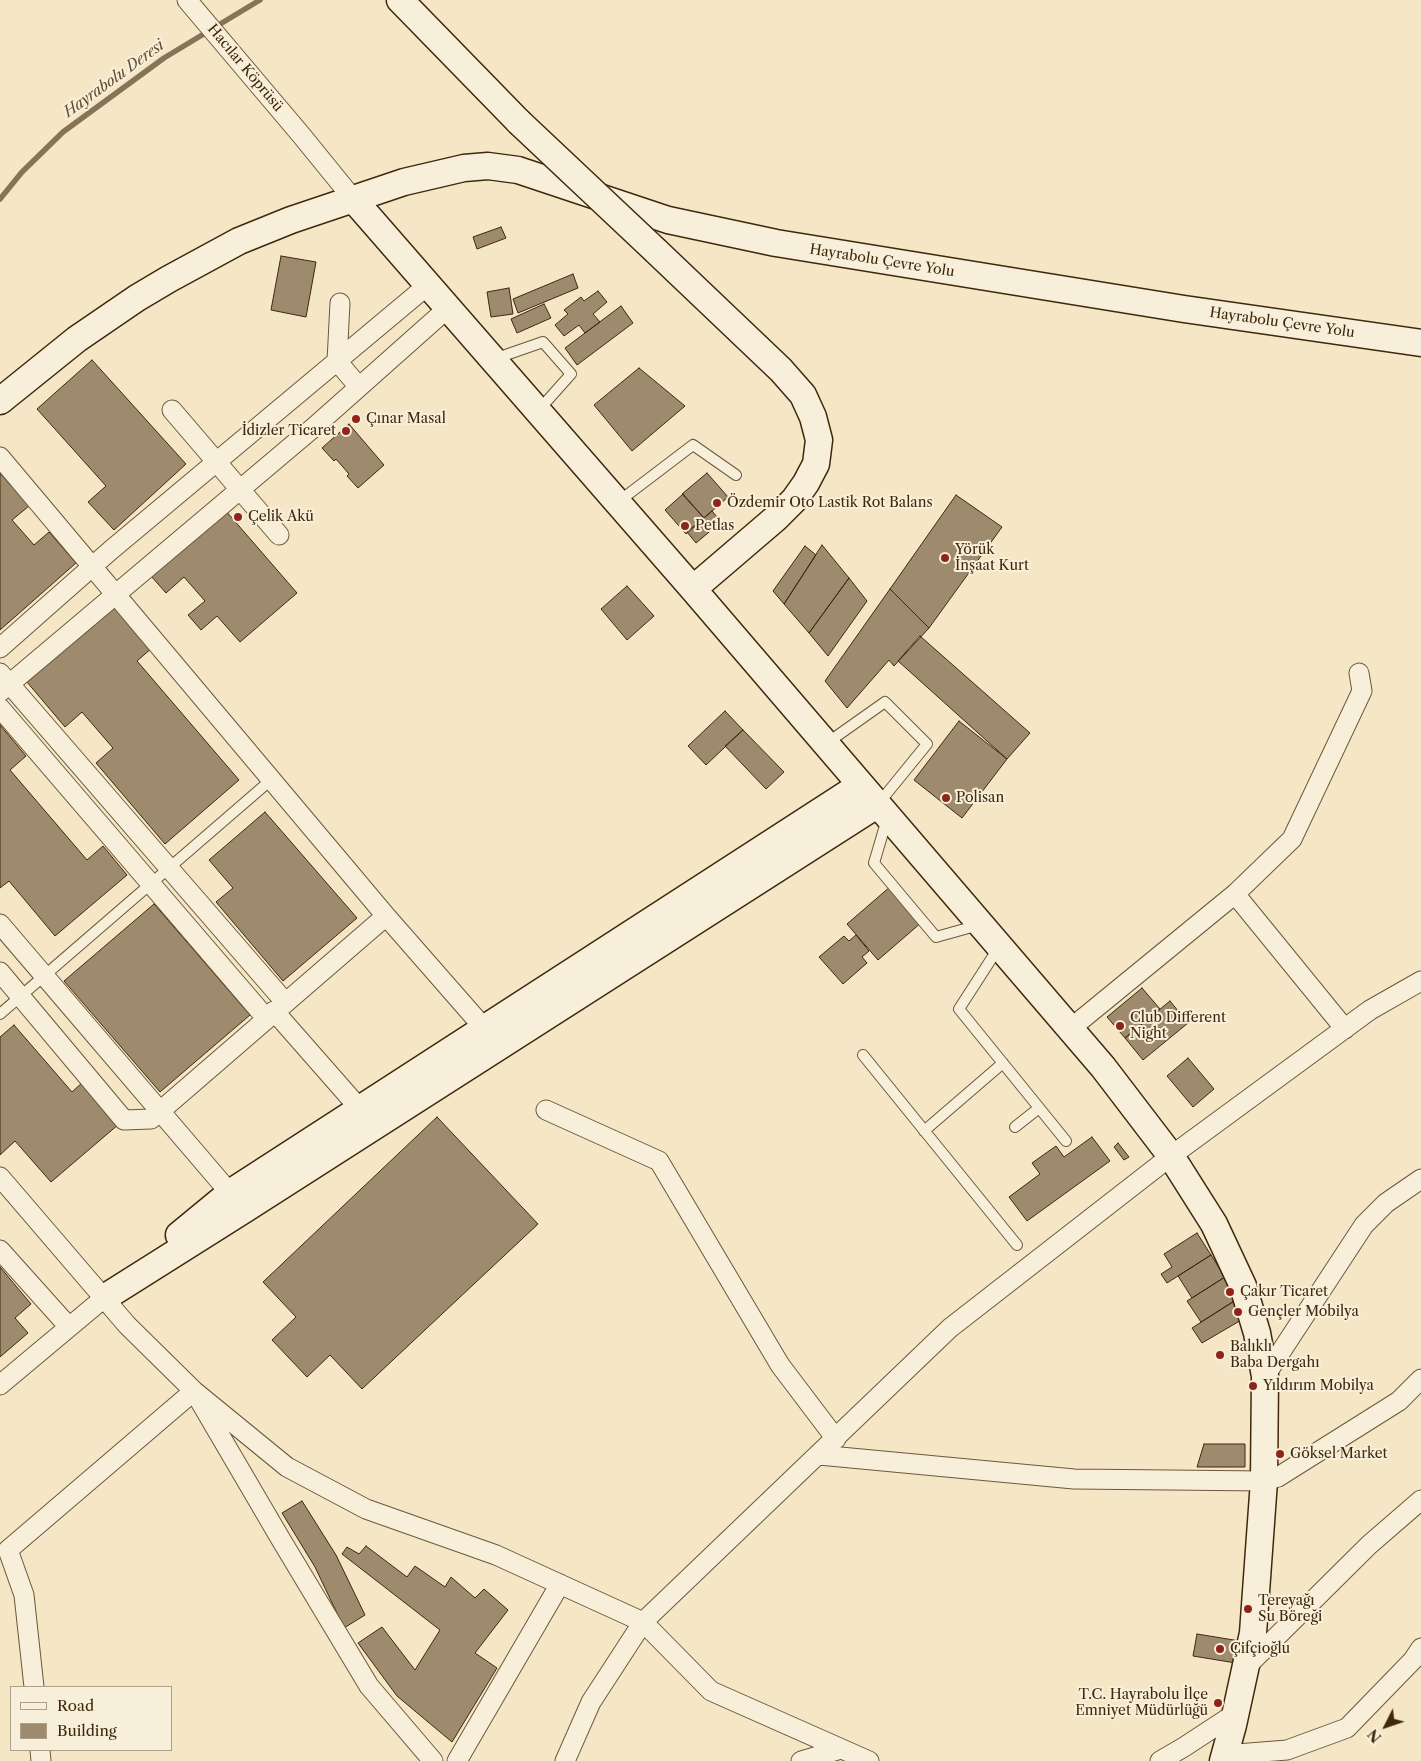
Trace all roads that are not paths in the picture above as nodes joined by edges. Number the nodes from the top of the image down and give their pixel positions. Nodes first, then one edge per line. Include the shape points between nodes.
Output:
1 (187, 0) edge
2 (400, 0) edge
3 (354, 200) junction
4 (428, 285) junction
5 (340, 303) dead end
6 (448, 308) junction
7 (1421, 343) edge
8 (492, 359) junction
9 (337, 361) junction
10 (359, 387) junction
11 (0, 401) edge
12 (172, 410) dead end
13 (538, 412) junction
14 (0, 457) edge
15 (217, 462) junction
16 (736, 474) dead end
17 (240, 490) junction
18 (617, 502) junction
19 (279, 535) dead end
20 (92, 567) junction
21 (693, 589) junction
22 (116, 594) junction
23 (0, 648) edge
24 (1359, 673) dead end
25 (3, 683) edge
26 (0, 708) edge
27 (826, 744) junction
28 (272, 779) junction
29 (861, 785) junction
30 (883, 810) junction
31 (169, 868) junction
32 (150, 884) junction
33 (1235, 894) junction
34 (386, 916) junction
35 (0, 924) edge
36 (981, 924) junction
37 (999, 946) junction
38 (0, 972) edge
39 (44, 976) junction
40 (1421, 982) edge
41 (20, 996) junction
42 (275, 1010) junction
43 (0, 1014) edge
44 (484, 1028) junction
45 (1070, 1029) junction
46 (1345, 1029) junction
47 (863, 1055) dead end
48 (1003, 1063) junction
49 (1040, 1108) junction
50 (360, 1109) junction
51 (546, 1110) dead end
52 (160, 1111) junction
53 (1015, 1127) dead end
54 (924, 1131) junction
55 (1066, 1141) dead end
56 (1172, 1156) junction
57 (0, 1177) edge
58 (1421, 1180) edge
59 (230, 1192) junction
60 (1017, 1245) dead end
61 (0, 1250) edge
62 (104, 1298) junction
63 (69, 1327) junction
64 (1265, 1376) junction
65 (1421, 1379) edge
66 (0, 1385) edge
67 (194, 1391) junction
68 (836, 1439) junction
69 (819, 1455) junction
70 (1264, 1481) junction
71 (1421, 1500) edge
72 (4, 1546) edge
73 (560, 1584) junction
74 (643, 1622) junction
75 (1421, 1648) edge
76 (1245, 1668) junction
77 (34, 1686) edge
78 (1236, 1713) junction
79 (841, 1749) junction
80 (1224, 1758) edge
81 (433, 1761) edge
82 (456, 1761) edge
83 (566, 1761) edge
84 (801, 1761) edge
85 (869, 1761) edge
86 (1160, 1761) edge

1 - 3 street, Hacılar Köprüsü
2 - 21 main road, bridge via 519,122 781,370 803,395 820,440 816,464 806,483 776,518
3 - 4 main road
3 - 7 main road, Hayrabolu Çevre Yolu via 404,182 464,168 488,166 518,170 668,220 776,243 1164,306
3 - 11 main road, Hayrabolu Çevre Yolu via 239,241 169,279 77,339
4 - 6 main road
4 - 9 street
5 - 9 street
6 - 8 main road
6 - 10 street
8 - 13 main road
8 - 13 lane via 543,342 571,374
9 - 10 street
9 - 15 street
10 - 17 street
12 - 15 street
13 - 18 main road
14 - 20 street
15 - 17 street
15 - 20 street
16 - 18 lane via 693,445
17 - 19 street
17 - 22 street
18 - 21 main road
20 - 22 street
20 - 23 street
21 - 27 main road
22 - 25 street
22 - 28 street
24 - 33 street via 1362,691 1292,840
25 - 31 street
26 - 32 street
27 - 29 main road
27 - 30 lane via 885,702 927,744
28 - 31 lane
28 - 34 street
29 - 30 main road
29 - 44 main road
30 - 36 main road
30 - 36 lane via 874,863 936,937
30 - 62 main road
31 - 32 lane
31 - 42 street
32 - 39 lane
32 - 42 street
33 - 45 street
33 - 46 street
34 - 42 street
34 - 44 street
35 - 39 street
36 - 37 main road
37 - 45 main road
37 - 48 lane via 959,1009
38 - 41 street
39 - 41 lane
39 - 52 street
40 - 46 street via 1370,1010
41 - 43 lane
41 - 52 street via 124,1120 151,1118
42 - 50 street
42 - 52 street
44 - 50 main road
45 - 56 main road
46 - 56 street
47 - 54 lane
48 - 49 lane
48 - 54 lane
49 - 53 lane
49 - 55 lane
50 - 59 main road
51 - 68 street via 659,1161 780,1365
52 - 59 street
54 - 60 lane
56 - 64 main road via 1214,1224 1243,1286
56 - 68 street via 950,1328
57 - 62 street
58 - 64 street via 1386,1203 1364,1225
59 - 62 main road
61 - 63 street
62 - 63 street
62 - 67 street
63 - 66 street
64 - 70 main road
65 - 70 street via 1399,1401 1278,1477
67 - 72 street
67 - 73 street via 287,1467 366,1509 496,1555
67 - 81 street via 369,1686
68 - 69 street
69 - 70 street via 1074,1479
69 - 74 street
70 - 76 main road via 1253,1633
71 - 76 street via 1369,1545
72 - 77 street via 24,1595
73 - 74 street
73 - 82 street
74 - 79 street via 711,1692
74 - 83 street via 591,1702
75 - 80 street via 1348,1728 1287,1750
76 - 78 main road
78 - 80 main road
78 - 86 street
79 - 84 street
79 - 85 street

